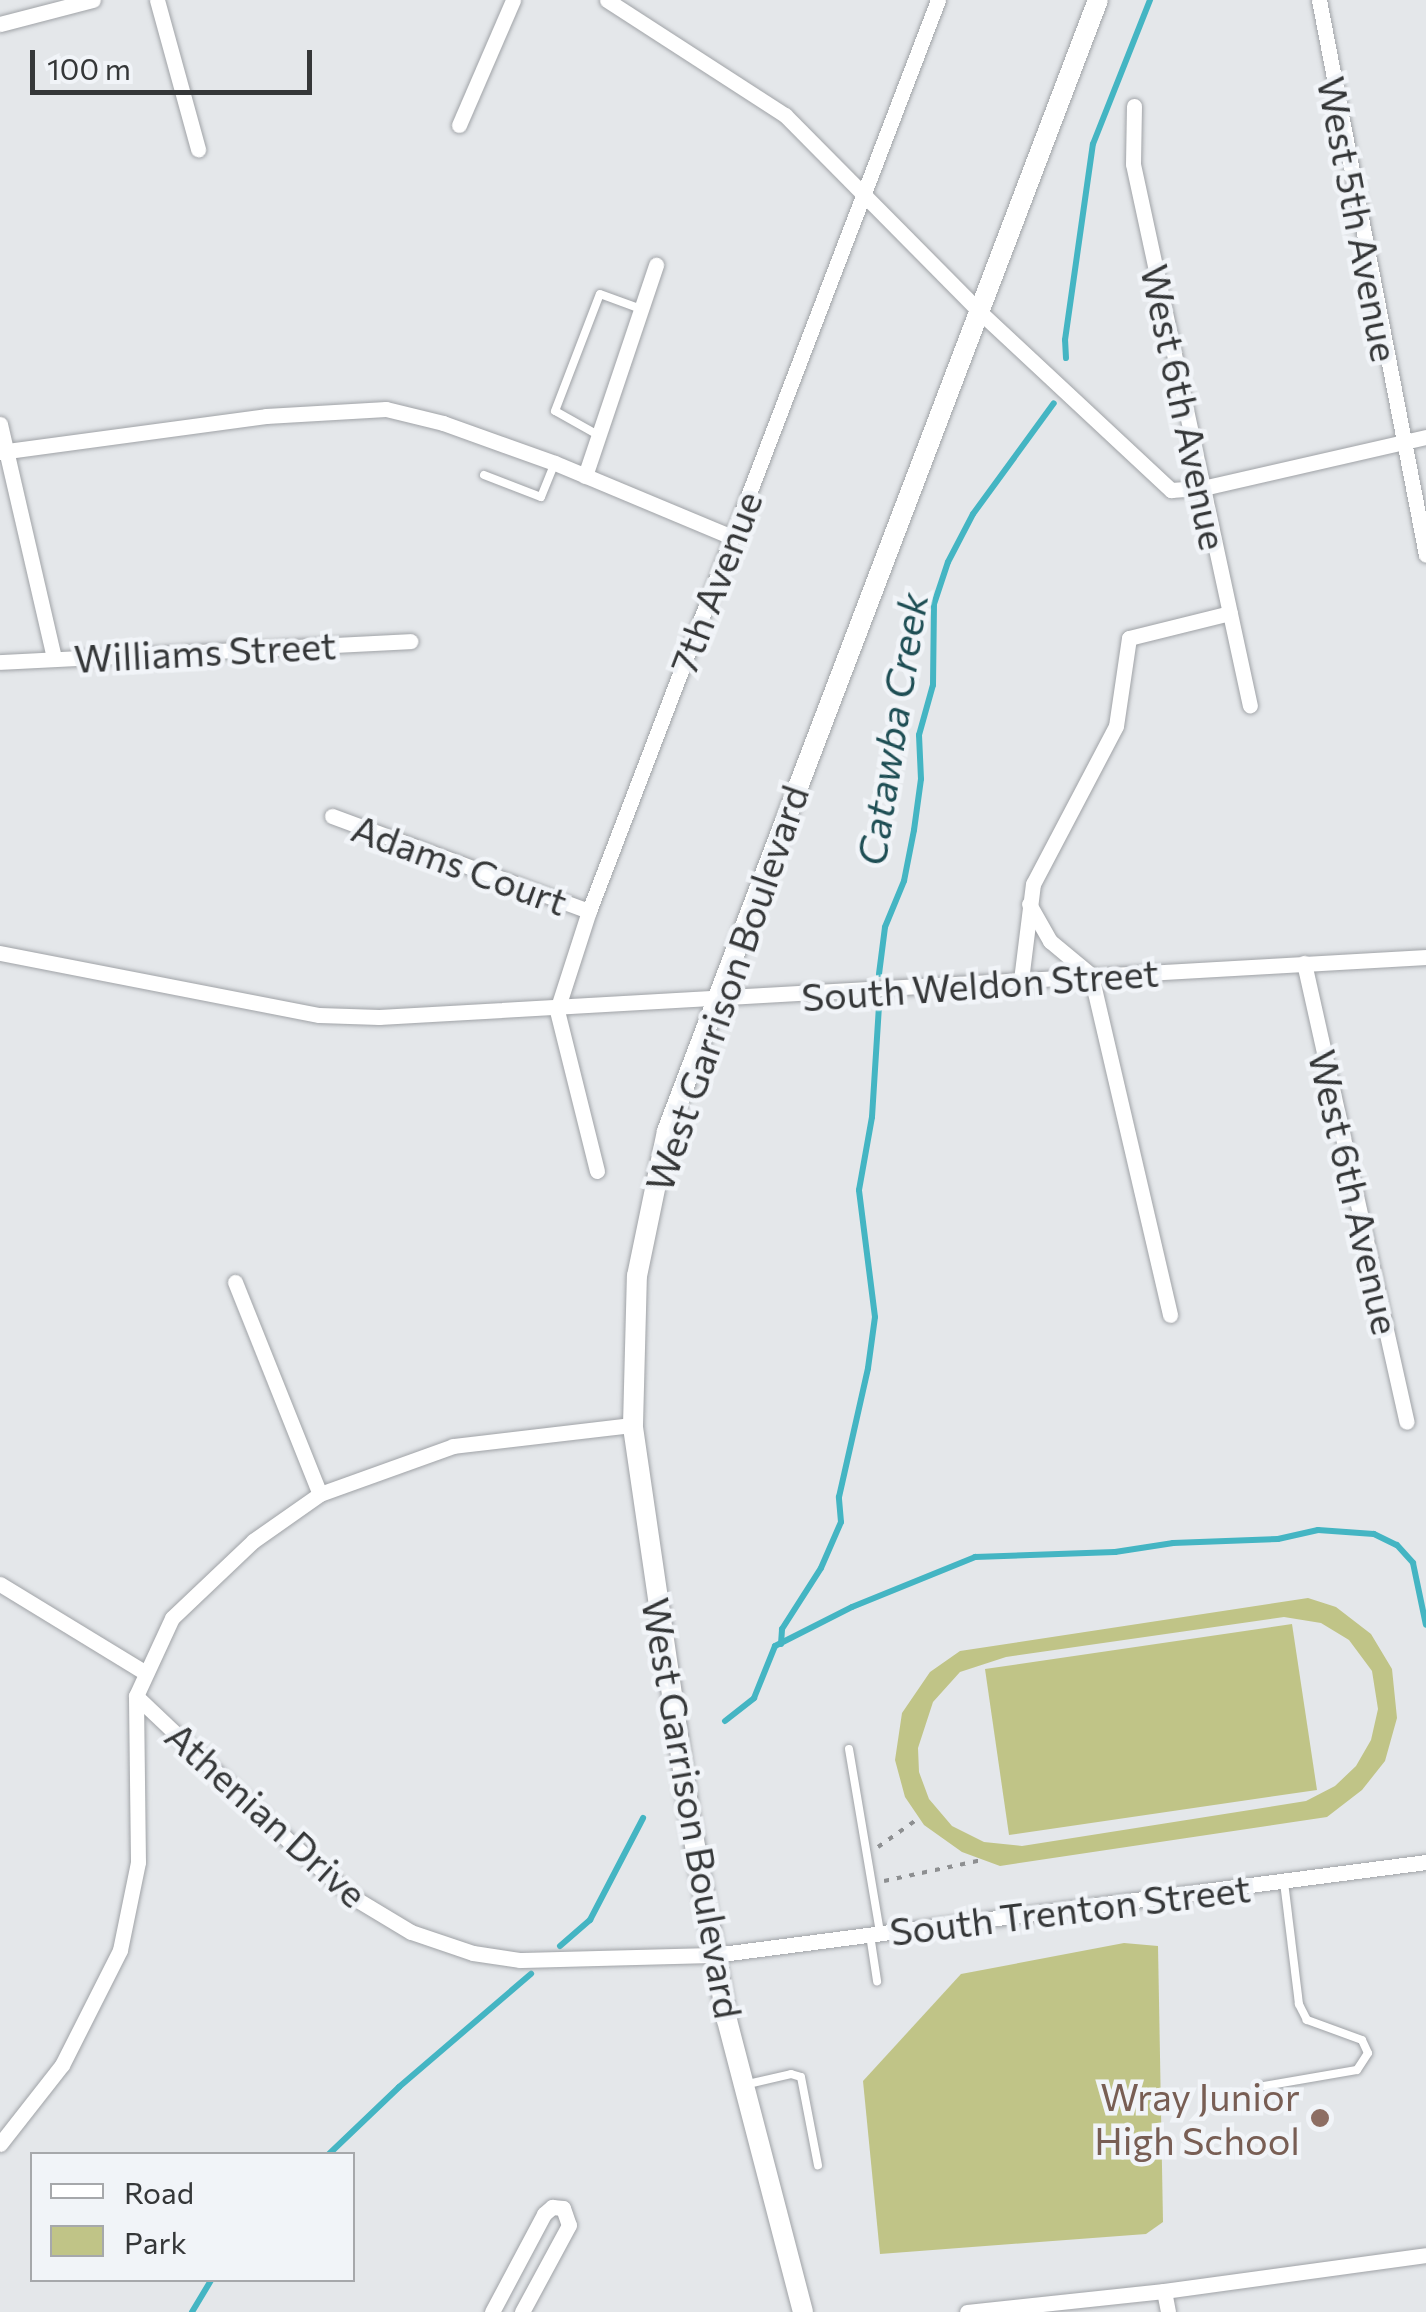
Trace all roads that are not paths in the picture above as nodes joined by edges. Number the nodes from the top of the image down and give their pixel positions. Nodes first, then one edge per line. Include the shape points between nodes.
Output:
1 (93, 0) edge
2 (158, 0) edge
3 (514, 0) edge
4 (607, 0) edge
5 (938, 0) edge
6 (1098, 0) edge
7 (1318, 0) edge
8 (638, 7) edge
9 (0, 24) edge
10 (1134, 106) dead end
11 (459, 125) dead end
12 (198, 149) dead end
13 (865, 192) junction
14 (656, 264) dead end
15 (641, 309) junction
16 (981, 313) junction
17 (0, 424) edge
18 (598, 435) junction
19 (1426, 437) edge
20 (1402, 442) junction
21 (4, 452) edge
22 (555, 463) junction
23 (484, 475) dead end
24 (585, 476) junction
25 (1203, 488) junction
26 (732, 537) junction
27 (1426, 556) edge
28 (1230, 613) junction
29 (410, 642) dead end
30 (54, 658) junction
31 (0, 662) edge
32 (1250, 706) dead end
33 (332, 816) dead end
34 (1028, 900) junction
35 (589, 912) junction
36 (0, 953) edge
37 (1426, 957) edge
38 (1304, 964) junction
39 (1090, 975) junction
40 (1021, 980) junction
41 (715, 1001) junction
42 (556, 1010) junction
43 (596, 1171) dead end
44 (235, 1282) dead end
45 (1170, 1315) dead end
46 (1407, 1422) dead end
47 (633, 1425) junction
48 (320, 1494) junction
49 (0, 1584) edge
50 (146, 1673) junction
51 (136, 1696) junction
52 (849, 1749) dead end
53 (1426, 1862) edge
54 (1284, 1881) junction
55 (875, 1934) junction
56 (714, 1955) junction
57 (877, 1981) dead end
58 (743, 2086) junction
59 (1264, 2086) dead end
60 (0, 2144) edge
61 (818, 2165) dead end
62 (1426, 2255) edge
63 (1164, 2291) junction
64 (492, 2312) edge
65 (522, 2312) edge
66 (803, 2312) edge
67 (967, 2312) edge
68 (1168, 2312) edge

1 - 9 street
2 - 12 street
3 - 11 street
4 - 8 street
5 - 13 street, 7th Avenue
6 - 16 main road, West Garrison Boulevard
7 - 20 street, West 5th Avenue
8 - 13 street via 786,116
10 - 25 street, West 6th Avenue via 1133,164
13 - 16 street
13 - 26 street, 7th Avenue
14 - 15 street
15 - 18 street
15 - 18 lane via 600,294 556,412
16 - 25 street via 1163,485 1179,492
16 - 41 main road, West Garrison Boulevard
17 - 21 street
18 - 24 street
19 - 20 street
20 - 25 street
20 - 27 street, West 5th Avenue
21 - 22 street via 266,416 386,408
21 - 30 street
22 - 23 lane via 541,497
22 - 24 street
24 - 26 street
25 - 28 street, West 6th Avenue
26 - 35 street, 7th Avenue
28 - 32 street, West 6th Avenue
28 - 34 street via 1128,638 1116,726
29 - 30 street, Williams Street
30 - 31 street, Williams Street
33 - 35 street, Adams Court
34 - 39 street via 1050,941
34 - 40 street
35 - 42 street, 7th Avenue
36 - 42 street, South Weldon Street via 319,1015
37 - 38 street, South Weldon Street
38 - 39 street, South Weldon Street
38 - 46 street, West 6th Avenue
39 - 40 street, South Weldon Street
39 - 45 street
40 - 41 street, South Weldon Street
41 - 42 street, South Weldon Street
41 - 47 main road, West Garrison Boulevard via 667,1132 647,1217 632,1321
42 - 43 street
44 - 48 street
47 - 48 street, Athenian Drive via 452,1446
47 - 56 main road, West Garrison Boulevard
48 - 50 street, Athenian Drive via 254,1542 172,1618
49 - 50 street
50 - 51 street, Athenian Drive
51 - 56 street, Athenian Drive via 296,1848 356,1899 411,1932 520,1960
51 - 60 street via 138,1862 120,1950 62,2065
52 - 55 lane
53 - 54 street, South Trenton Street
54 - 55 street, South Trenton Street
54 - 59 lane via 1298,2004 1307,2020 1346,2031 1368,2053 1357,2070
55 - 56 street, South Trenton Street
55 - 57 lane
56 - 58 main road, West Garrison Boulevard
58 - 61 lane via 801,2077
58 - 66 main road, West Garrison Boulevard
62 - 63 street
63 - 67 street
63 - 68 street
64 - 65 street via 544,2214 563,2208 569,2225

